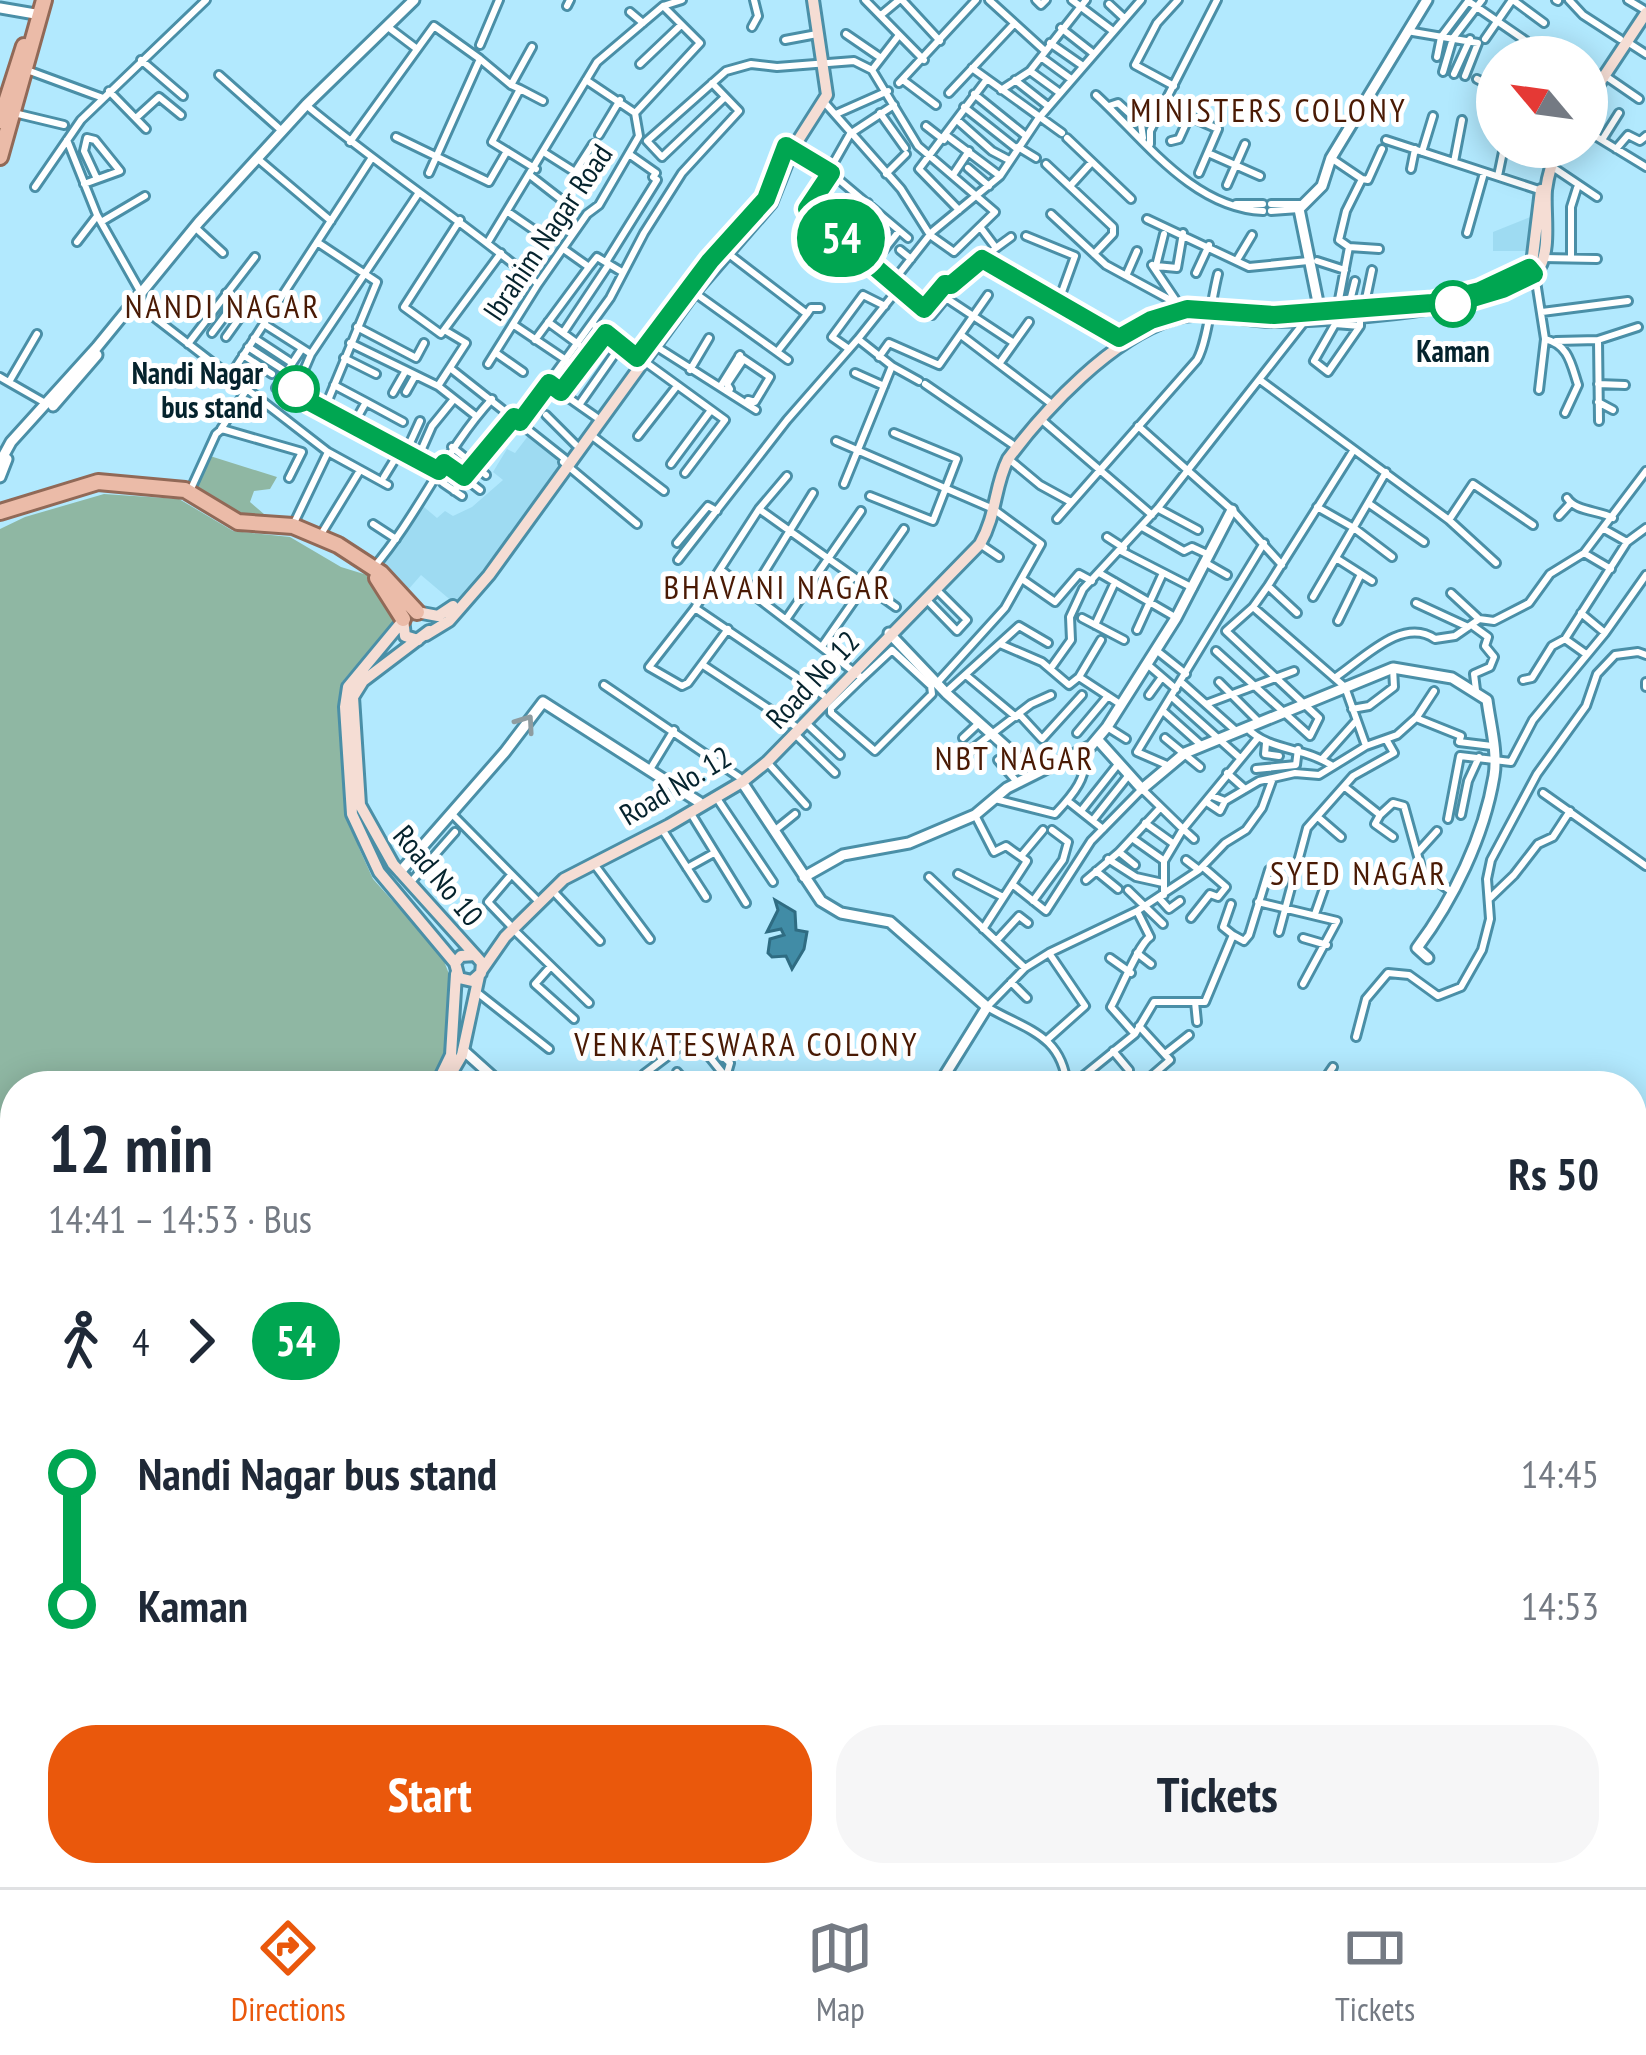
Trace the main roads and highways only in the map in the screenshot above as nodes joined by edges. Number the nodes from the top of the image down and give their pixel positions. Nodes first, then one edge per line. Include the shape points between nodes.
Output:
1 (809, 0) edge
2 (38, 7) edge
3 (1645, 11) edge
4 (1623, 40) junction
5 (820, 64) junction
6 (1608, 64) edge
7 (1608, 68) edge
8 (0, 121) edge
9 (789, 148) junction
10 (0, 157) edge
11 (1550, 168) edge
12 (1550, 168) edge
13 (1543, 191) junction
14 (1532, 271) junction
15 (691, 290) junction
16 (1208, 312) junction
17 (640, 360) junction
18 (1052, 404) junction
19 (565, 462) junction
20 (993, 510) junction
21 (0, 517) edge
22 (292, 530) junction
23 (411, 617) junction
24 (448, 617) junction
25 (422, 638) junction
26 (854, 675) junction
27 (354, 684) junction
28 (799, 728) junction
29 (740, 779) junction
30 (694, 807) junction
31 (512, 927) junction
32 (479, 965) junction
33 (456, 968) junction
34 (445, 1071) edge
35 (452, 1071) edge

1 - 5 main road
2 - 8 main road
2 - 10 main road
3 - 4 main road
3 - 4 main road
4 - 6 main road
4 - 7 main road
5 - 9 main road via 818,100
5 - 9 main road via 825,103
9 - 15 main road via 772,191
11 - 13 main road
12 - 13 main road
13 - 14 main road
13 - 14 main road via 1543,258
14 - 16 main road, Road No. 12 via 1464,296 1349,315
15 - 17 main road
15 - 17 main road
16 - 18 main road, Road No 12 via 1124,340
16 - 18 main road, Road No. 12 via 1182,306 1119,338
17 - 19 main road
17 - 19 main road
18 - 20 main road, Road No 12 via 1008,459
18 - 20 main road, Road No. 12 via 999,465
19 - 24 main road via 489,575
20 - 26 main road, Road No. 12
20 - 26 main road, Road No 12 via 980,544
21 - 22 main road via 102,489 142,490 185,496 238,527
21 - 22 main road via 98,482 150,484 189,493 238,522
22 - 23 main road via 371,572
22 - 23 main road via 320,536 374,567
23 - 24 main road
23 - 25 main road via 429,621
23 - 25 main road via 405,637
23 - 27 main road
24 - 25 main road
25 - 27 main road
26 - 28 main road, Road No 12
26 - 28 main road, Road No. 12 via 824,695
27 - 32 main road, Road No 10 via 360,805 400,872
27 - 33 main road, Road No 10 via 345,707 352,814 379,872
28 - 29 main road, Road No. 12
28 - 29 main road, Road No 12
29 - 30 main road, Road No. 12
29 - 30 main road, Road No 12
30 - 31 main road, Road No 12 via 552,890
30 - 31 main road, Road No. 12 via 563,875
31 - 32 main road, Road No. 12
32 - 33 main road, Road No. 12 via 461,956
32 - 33 main road via 467,981
32 - 35 main road
33 - 34 main road

